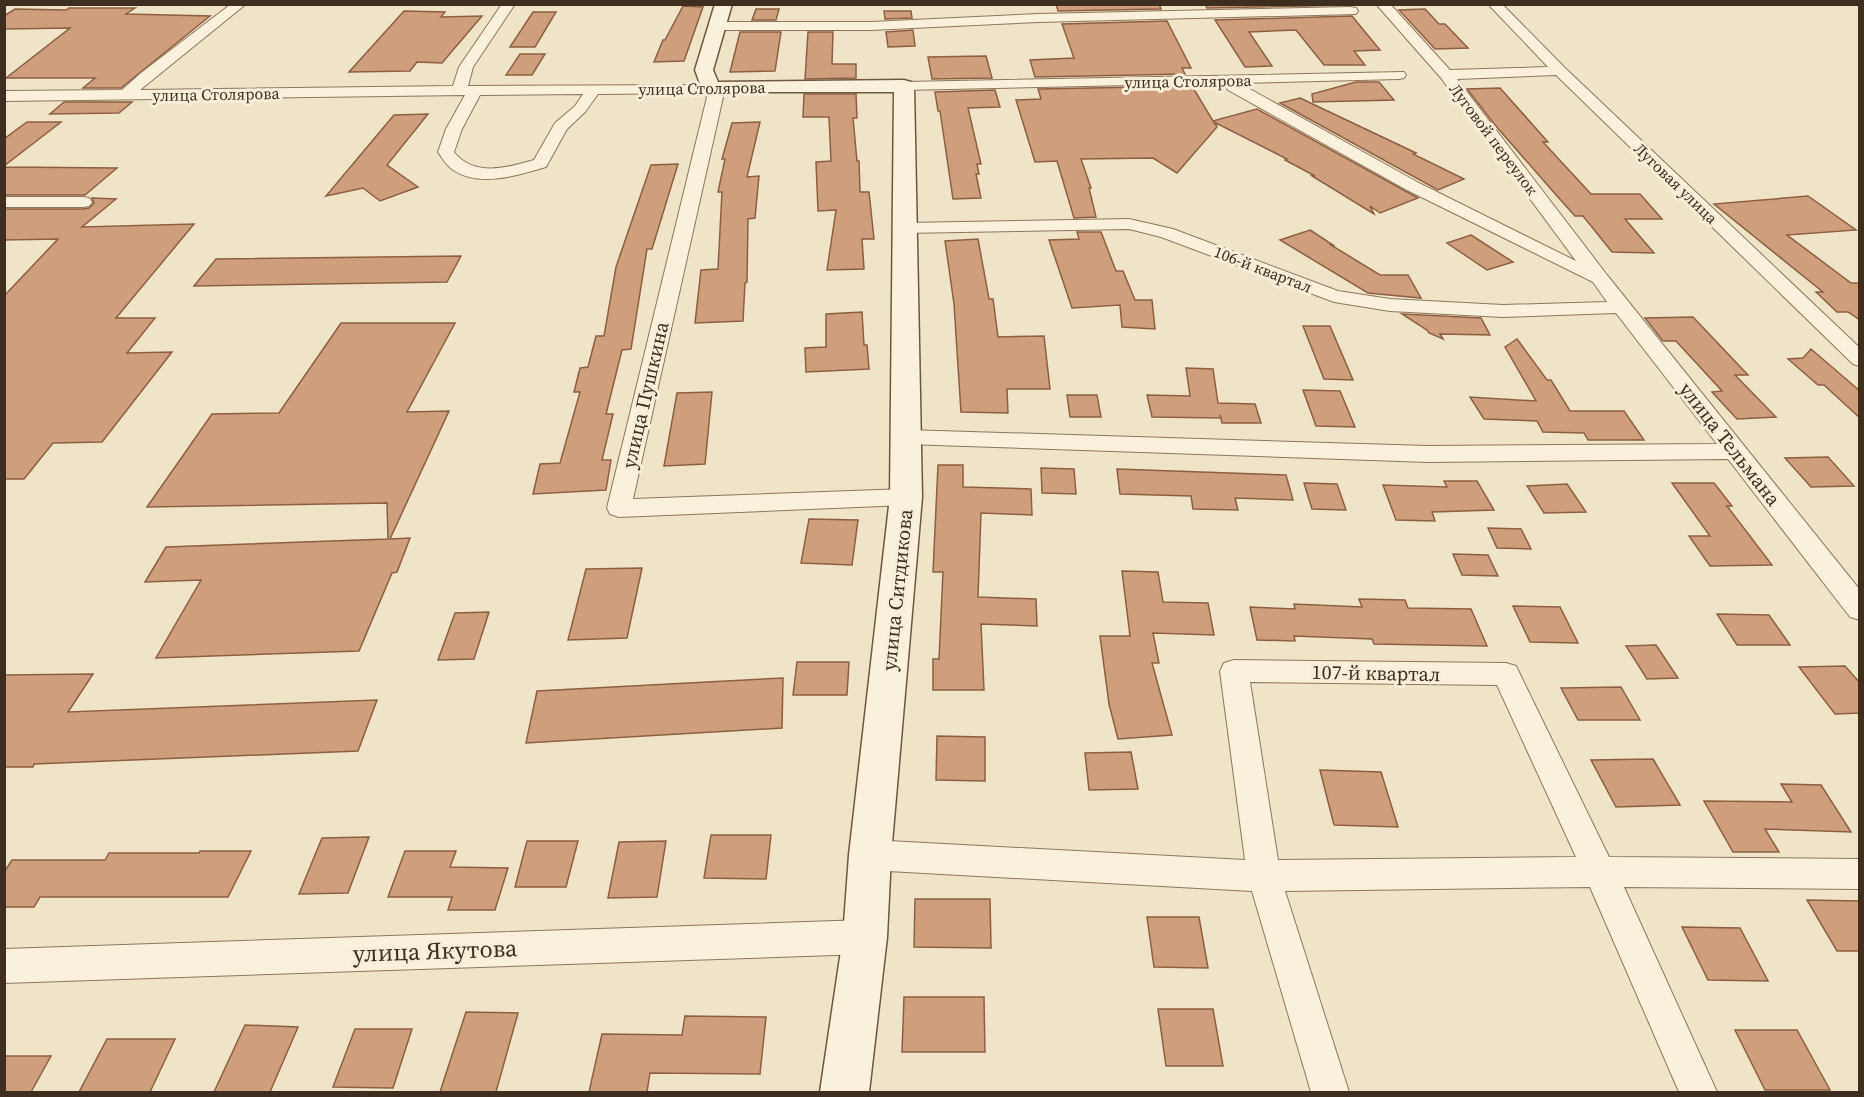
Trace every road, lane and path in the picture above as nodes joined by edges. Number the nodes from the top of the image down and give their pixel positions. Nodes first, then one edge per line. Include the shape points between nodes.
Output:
1 (240, 4) edge
2 (508, 4) edge
3 (724, 4) edge
4 (1006, 4) edge
5 (1382, 4) edge
6 (1494, 4) edge
7 (1351, 11) dead end
8 (998, 20) junction
9 (718, 26) junction
10 (1560, 71) junction
11 (1399, 75) dead end
12 (1446, 75) junction
13 (1230, 80) junction
14 (904, 86) junction
15 (710, 88) junction
16 (594, 89) junction
17 (468, 90) junction
18 (126, 95) junction
19 (4, 96) edge
20 (4, 202) edge
21 (83, 202) dead end
22 (905, 228) junction
23 (1600, 279) junction
24 (1623, 307) junction
25 (1860, 360) edge
26 (906, 437) junction
27 (1735, 451) junction
28 (906, 497) junction
29 (1860, 610) edge
30 (870, 855) junction
31 (1600, 872) junction
32 (1860, 874) edge
33 (1264, 876) junction
34 (865, 937) junction
35 (4, 966) edge
36 (845, 1092) edge
37 (1330, 1092) edge
38 (1698, 1092) edge

1 - 18 street
2 - 17 street via 466,67
3 - 9 street, улица Пушкина
4 - 8 street via 997,13
5 - 12 street, Луговой переулок
6 - 10 street, Луговая улица
7 - 8 street
8 - 9 street via 871,26
9 - 15 street, улица Пушкина via 704,70
10 - 12 street
10 - 25 street, Луговая улица
11 - 13 street, улица Столярова
12 - 23 street, Луговой переулок
13 - 14 street, улица Столярова
13 - 23 street via 1233,87 1354,155
14 - 15 street, улица Столярова
14 - 22 street, улица Ситдикова
15 - 16 street, улица Столярова
15 - 28 street, улица Пушкина via 715,97 619,508
16 - 17 street, улица Столярова
16 - 17 street via 561,126 540,163 499,173 458,166 447,152
17 - 18 street, улица Столярова
18 - 19 street, улица Столярова
20 - 21 street
22 - 24 street, 106-й квартал via 1129,224 1167,233 1334,296 1390,305 1503,311
22 - 26 street, улица Ситдикова
23 - 24 street, улица Тельмана
24 - 27 street, улица Тельмана
26 - 27 street via 1428,454
26 - 28 street, улица Ситдикова
27 - 29 street, улица Тельмана
28 - 30 street, улица Ситдикова
30 - 33 street
30 - 34 street, улица Ситдикова
31 - 32 street
31 - 33 street
31 - 33 street, 107-й квартал via 1506,675 1234,671
31 - 38 street, 107-й квартал
33 - 37 street, 107-й квартал
34 - 35 street, улица Якутова
34 - 36 street, улица Ситдикова

